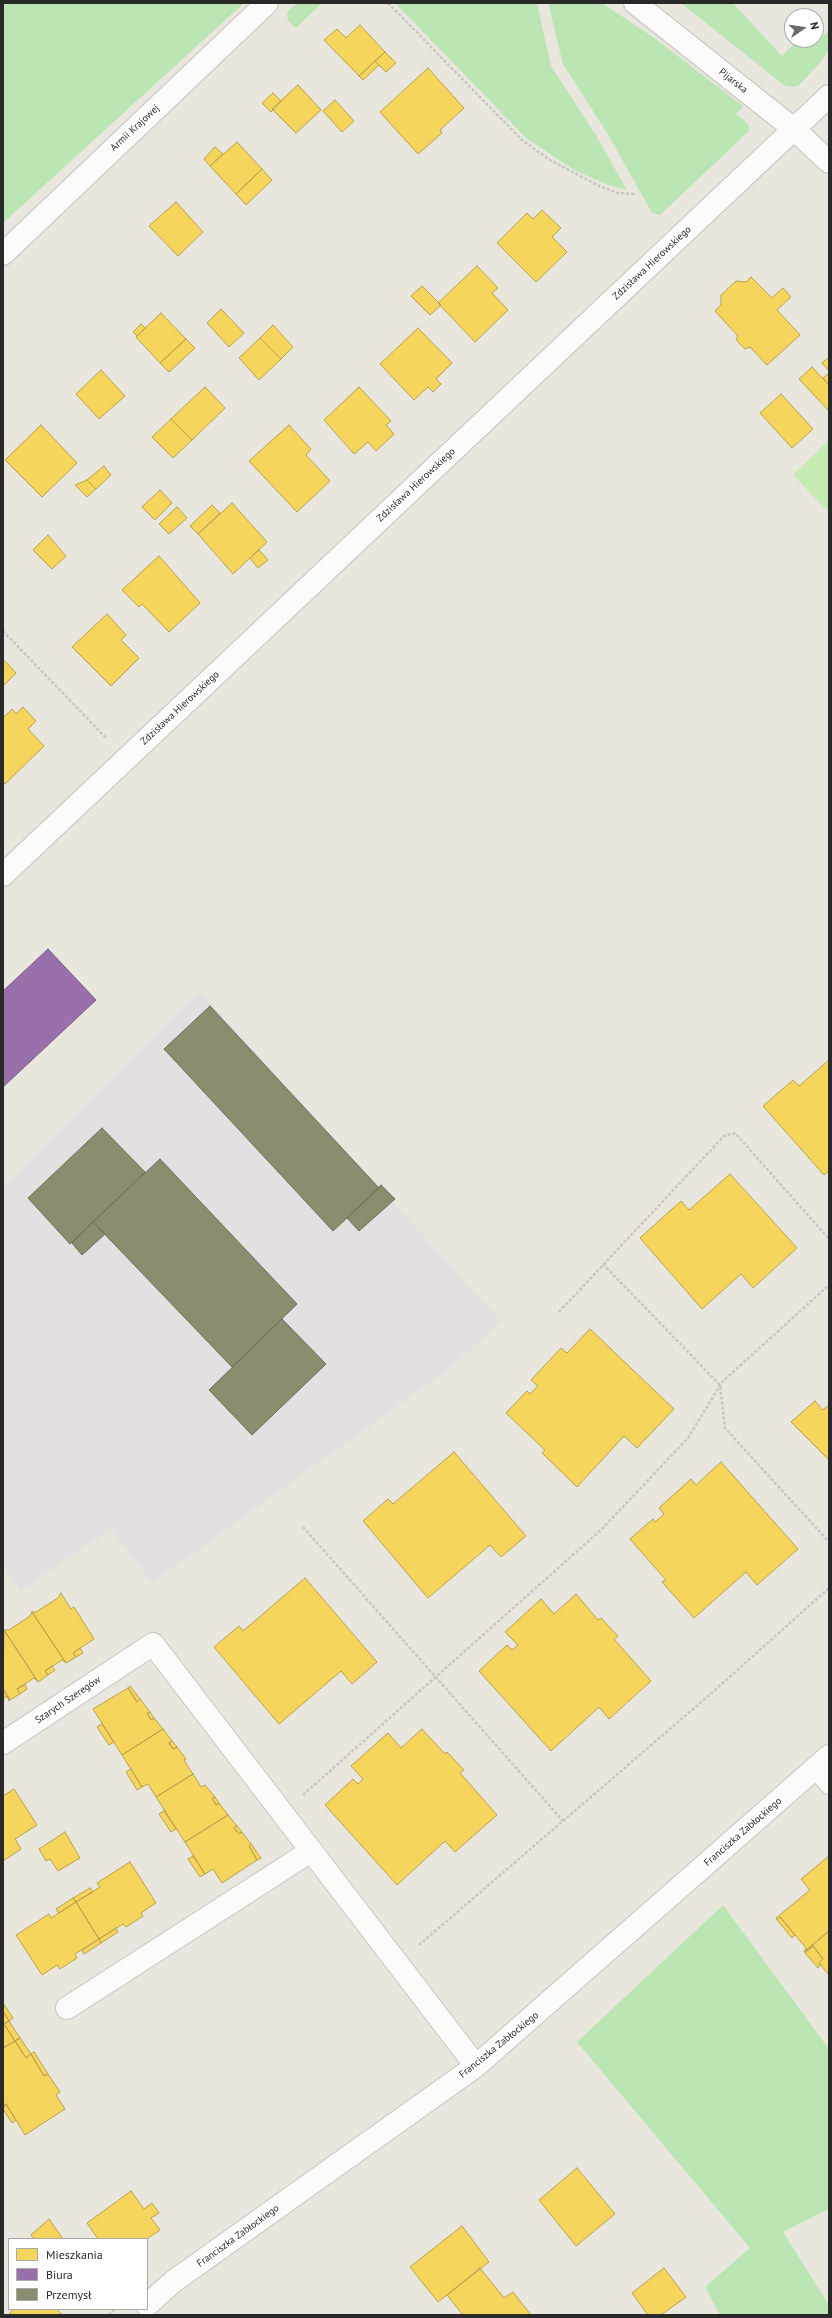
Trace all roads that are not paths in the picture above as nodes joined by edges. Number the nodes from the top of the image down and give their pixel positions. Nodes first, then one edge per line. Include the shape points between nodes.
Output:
1 (268, 3) edge
2 (635, 3) edge
3 (829, 96) edge
4 (795, 130) junction
5 (829, 162) edge
6 (3, 254) edge
7 (3, 875) edge
8 (3, 1743) edge
9 (824, 1770) edge
10 (311, 1851) junction
11 (67, 2008) dead end
12 (476, 2066) junction
13 (148, 2304) edge

1 - 6 street, Armii Krajowej
2 - 4 street, Pijarska
3 - 4 street, Zdzisława Hierowskiego
4 - 5 street, Pijarska
4 - 7 street, Zdzisława Hierowskiego
8 - 10 street, Szarych Szeregów via 154,1644
9 - 12 street, Franciszka Zabłockiego
10 - 11 street
10 - 12 street
12 - 13 street, Franciszka Zabłockiego via 174,2281

